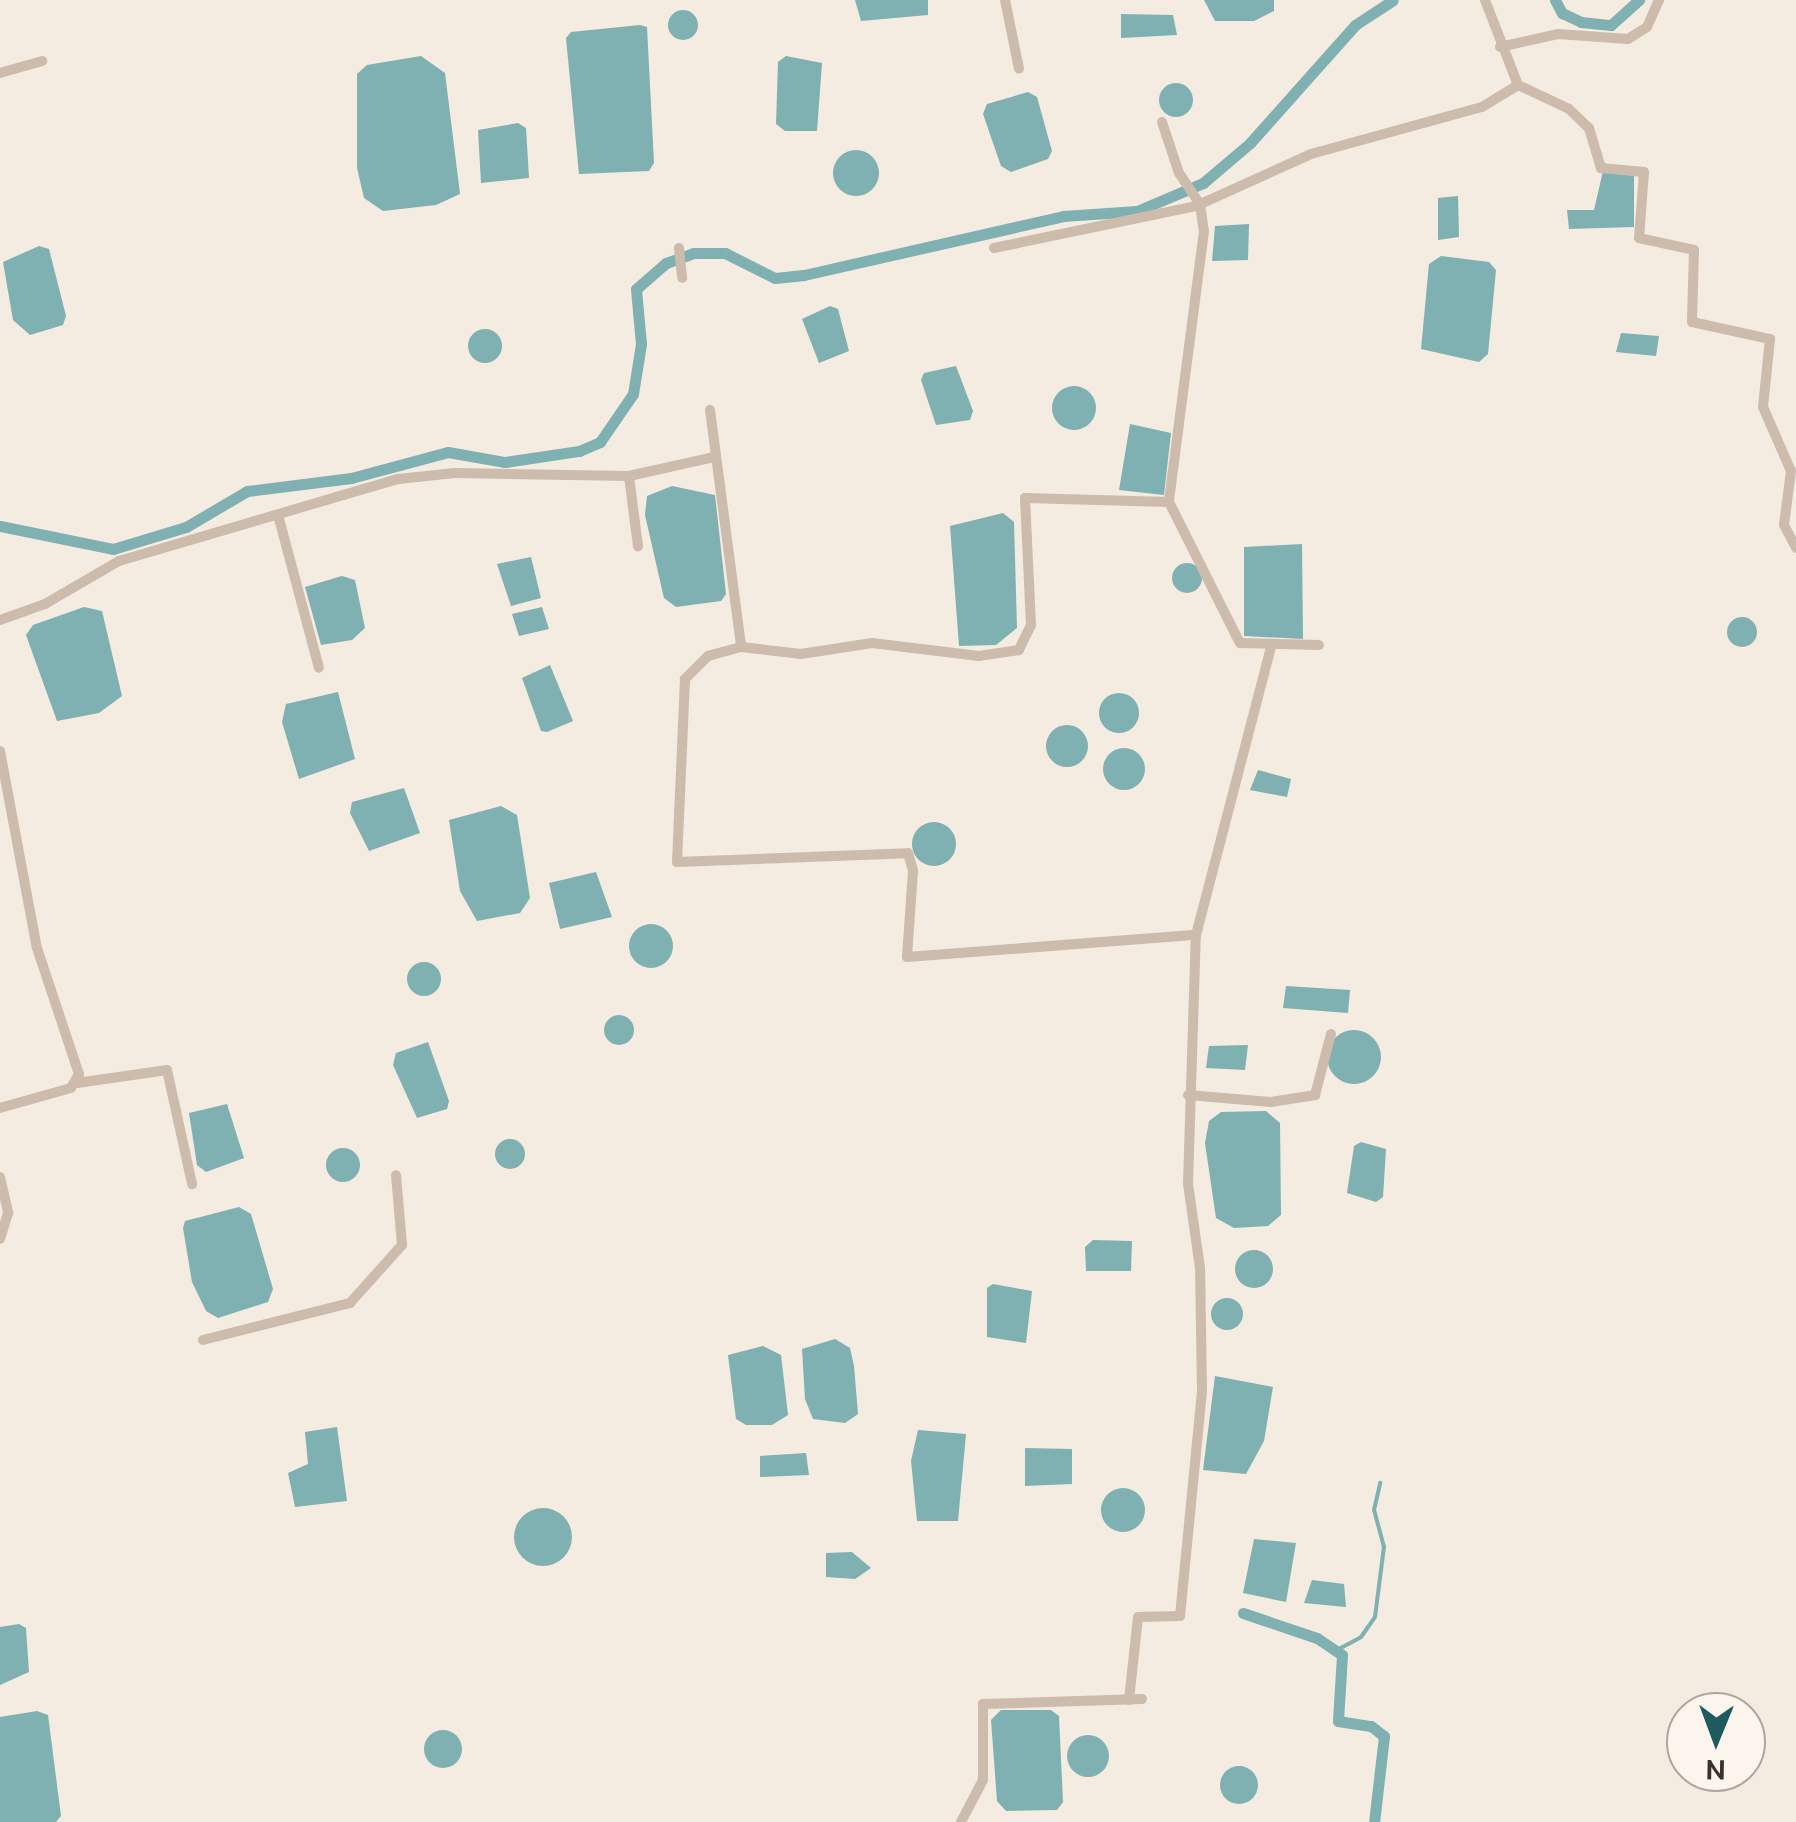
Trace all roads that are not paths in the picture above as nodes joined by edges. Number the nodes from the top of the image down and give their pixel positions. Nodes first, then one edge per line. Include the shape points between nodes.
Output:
1 (1004, 0) edge
2 (1485, 0) edge
3 (1659, 0) edge
4 (1500, 47) junction
5 (42, 60) dead end
6 (1020, 69) dead end
7 (0, 72) edge
8 (1518, 85) junction
9 (1162, 122) dead end
10 (1198, 200) junction
11 (679, 248) dead end
12 (994, 248) dead end
13 (682, 278) dead end
14 (710, 410) dead end
15 (715, 457) junction
16 (629, 476) junction
17 (1169, 502) junction
18 (278, 515) junction
19 (638, 546) dead end
20 (1796, 548) edge
21 (0, 620) edge
22 (1272, 644) junction
23 (1319, 645) dead end
24 (740, 647) junction
25 (319, 668) dead end
26 (0, 752) edge
27 (1196, 935) junction
28 (1331, 1034) dead end
29 (77, 1083) junction
30 (1188, 1096) junction
31 (0, 1108) edge
32 (396, 1175) dead end
33 (0, 1177) edge
34 (192, 1184) dead end
35 (0, 1239) edge
36 (203, 1340) dead end
37 (1130, 1700) junction
38 (1142, 1700) dead end
39 (961, 1822) edge

1 - 6 street
2 - 4 street
3 - 4 street via 1647,27 1628,40 1540,35
4 - 8 street
5 - 7 street
8 - 10 street via 1482,107 1311,154
8 - 20 street via 1568,109 1589,128 1601,168 1644,172 1640,238 1694,250 1692,322 1770,339 1763,408 1791,471 1784,526
9 - 10 street
10 - 12 street
10 - 17 street via 1204,249
11 - 13 street
14 - 15 street
15 - 16 street
15 - 24 street
16 - 18 street via 417,477
16 - 19 street
17 - 22 street via 1240,643
17 - 24 street via 1025,498 1031,624 1019,650 979,656 872,643 801,654
18 - 21 street via 119,561 45,604
18 - 25 street
22 - 23 street
22 - 27 street
24 - 27 street via 708,656 685,679 677,862 908,853 913,871 907,957
26 - 29 street via 16,861
27 - 30 street
28 - 30 street via 1315,1095 1270,1102
29 - 31 street
29 - 34 street via 167,1070
30 - 37 street via 1188,1184 1200,1268 1196,1476 1180,1616 1138,1617
32 - 36 street via 402,1245 350,1303
33 - 35 street via 8,1213
37 - 38 street
37 - 39 street via 982,1704 983,1780

